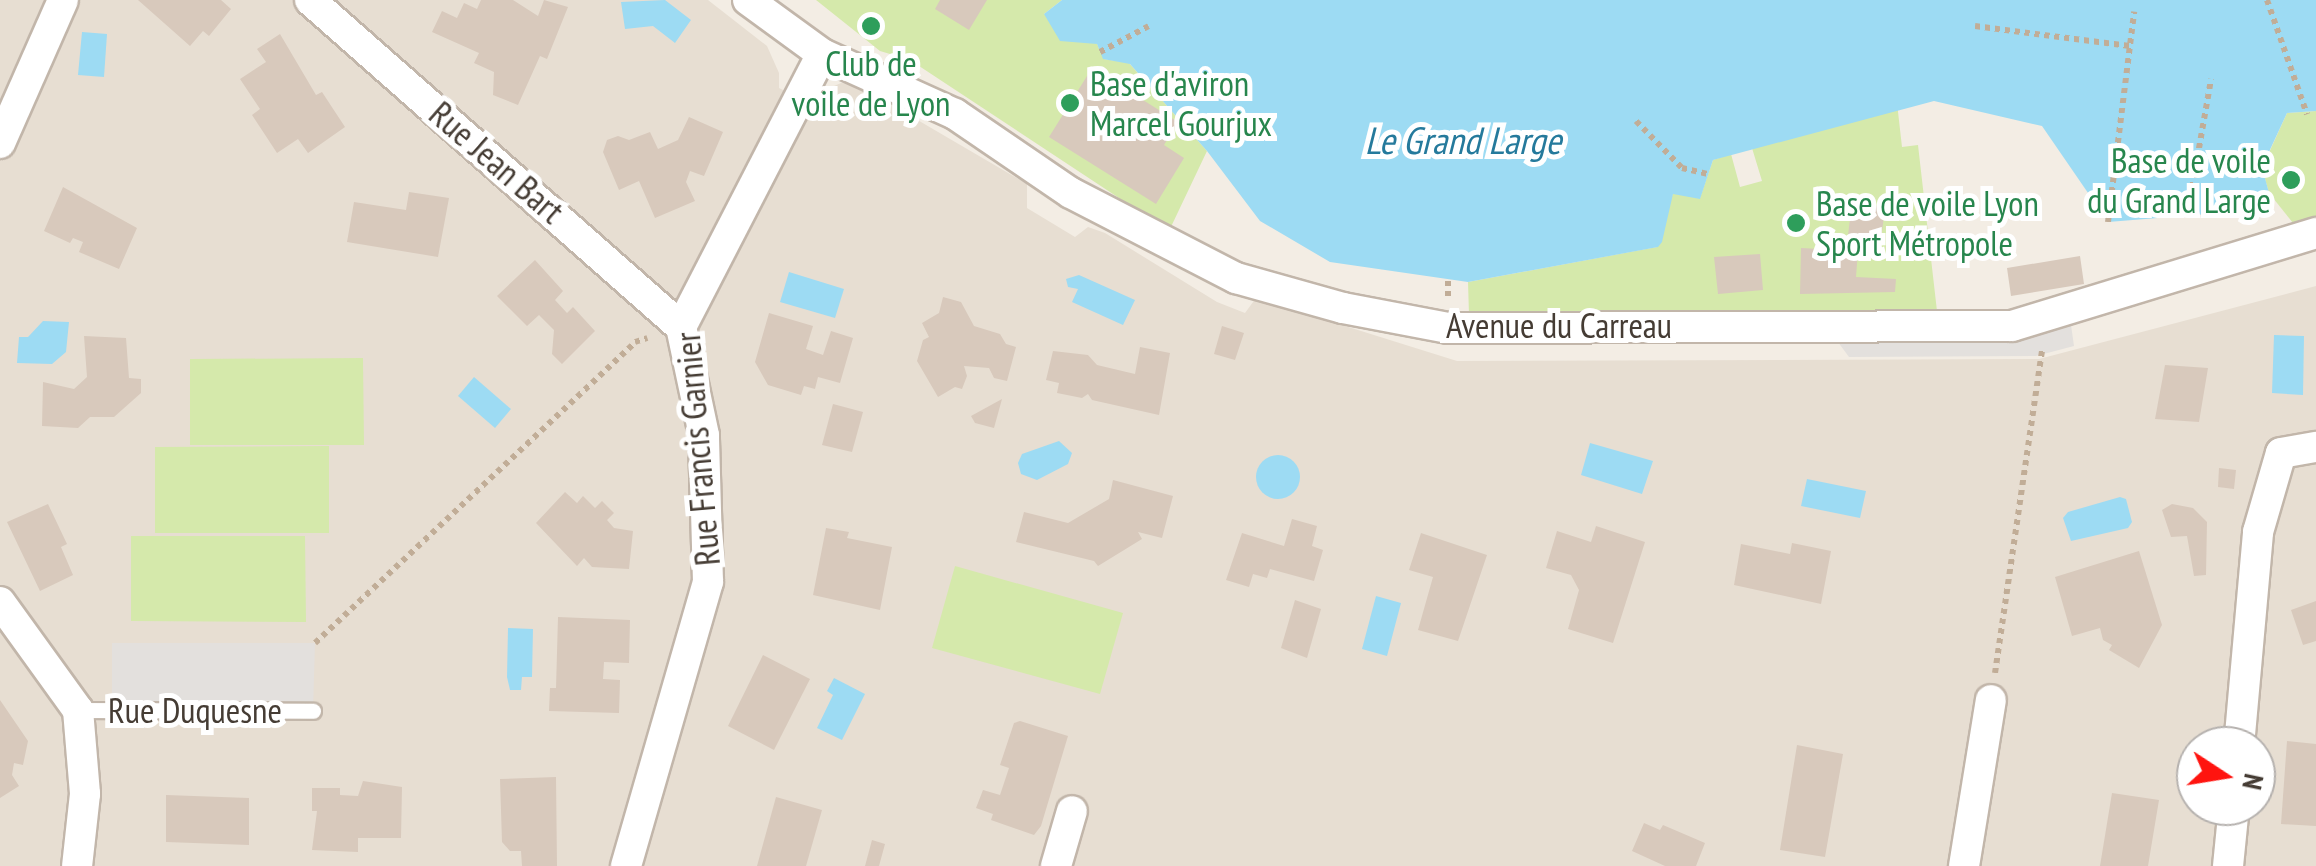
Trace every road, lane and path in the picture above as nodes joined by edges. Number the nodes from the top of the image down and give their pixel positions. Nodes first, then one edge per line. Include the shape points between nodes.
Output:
1 (63, 0) edge
2 (310, 0) edge
3 (748, 0) edge
4 (2267, 0) edge
5 (2134, 12) dead end
6 (1150, 26) dead end
7 (1975, 26) dead end
8 (2130, 46) junction
9 (1100, 52) dead end
10 (822, 54) junction
11 (2210, 78) dead end
12 (2307, 114) dead end
13 (1636, 121) dead end
14 (0, 143) edge
15 (1708, 174) dead end
16 (2187, 217) dead end
17 (2108, 222) dead end
18 (2316, 234) edge
19 (2046, 318) junction
20 (681, 327) junction
21 (2316, 447) edge
22 (0, 602) edge
23 (315, 643) dead end
24 (1991, 700) joint
25 (78, 710) junction
26 (313, 711) dead end
27 (2241, 726) edge
28 (1072, 810) dead end
29 (2232, 826) edge
30 (77, 866) edge
31 (626, 866) edge
32 (1056, 866) edge
33 (1964, 866) edge
34 (2228, 866) edge

1 - 14 street
2 - 20 street, Rue Jean Bart
3 - 10 street, Avenue du Carreau
4 - 12 path
5 - 8 path
6 - 9 path
7 - 8 path
8 - 17 path
10 - 19 street, Avenue du Carreau via 954,114 1072,193 1236,278 1343,308 1448,328 2012,326
10 - 20 street, Rue Francis Garnier
11 - 16 path
13 - 15 path via 1682,168
18 - 19 street, Avenue du Carreau
19 - 24 path
20 - 23 path via 635,342
20 - 31 street, Rue Francis Garnier via 704,435 708,582
21 - 27 street via 2281,454 2258,532
22 - 25 street, Rue Duquesne
24 - 33 street
25 - 26 lane, Rue Duquesne
25 - 30 street, Rue Duquesne via 85,794
28 - 32 street
29 - 34 street

